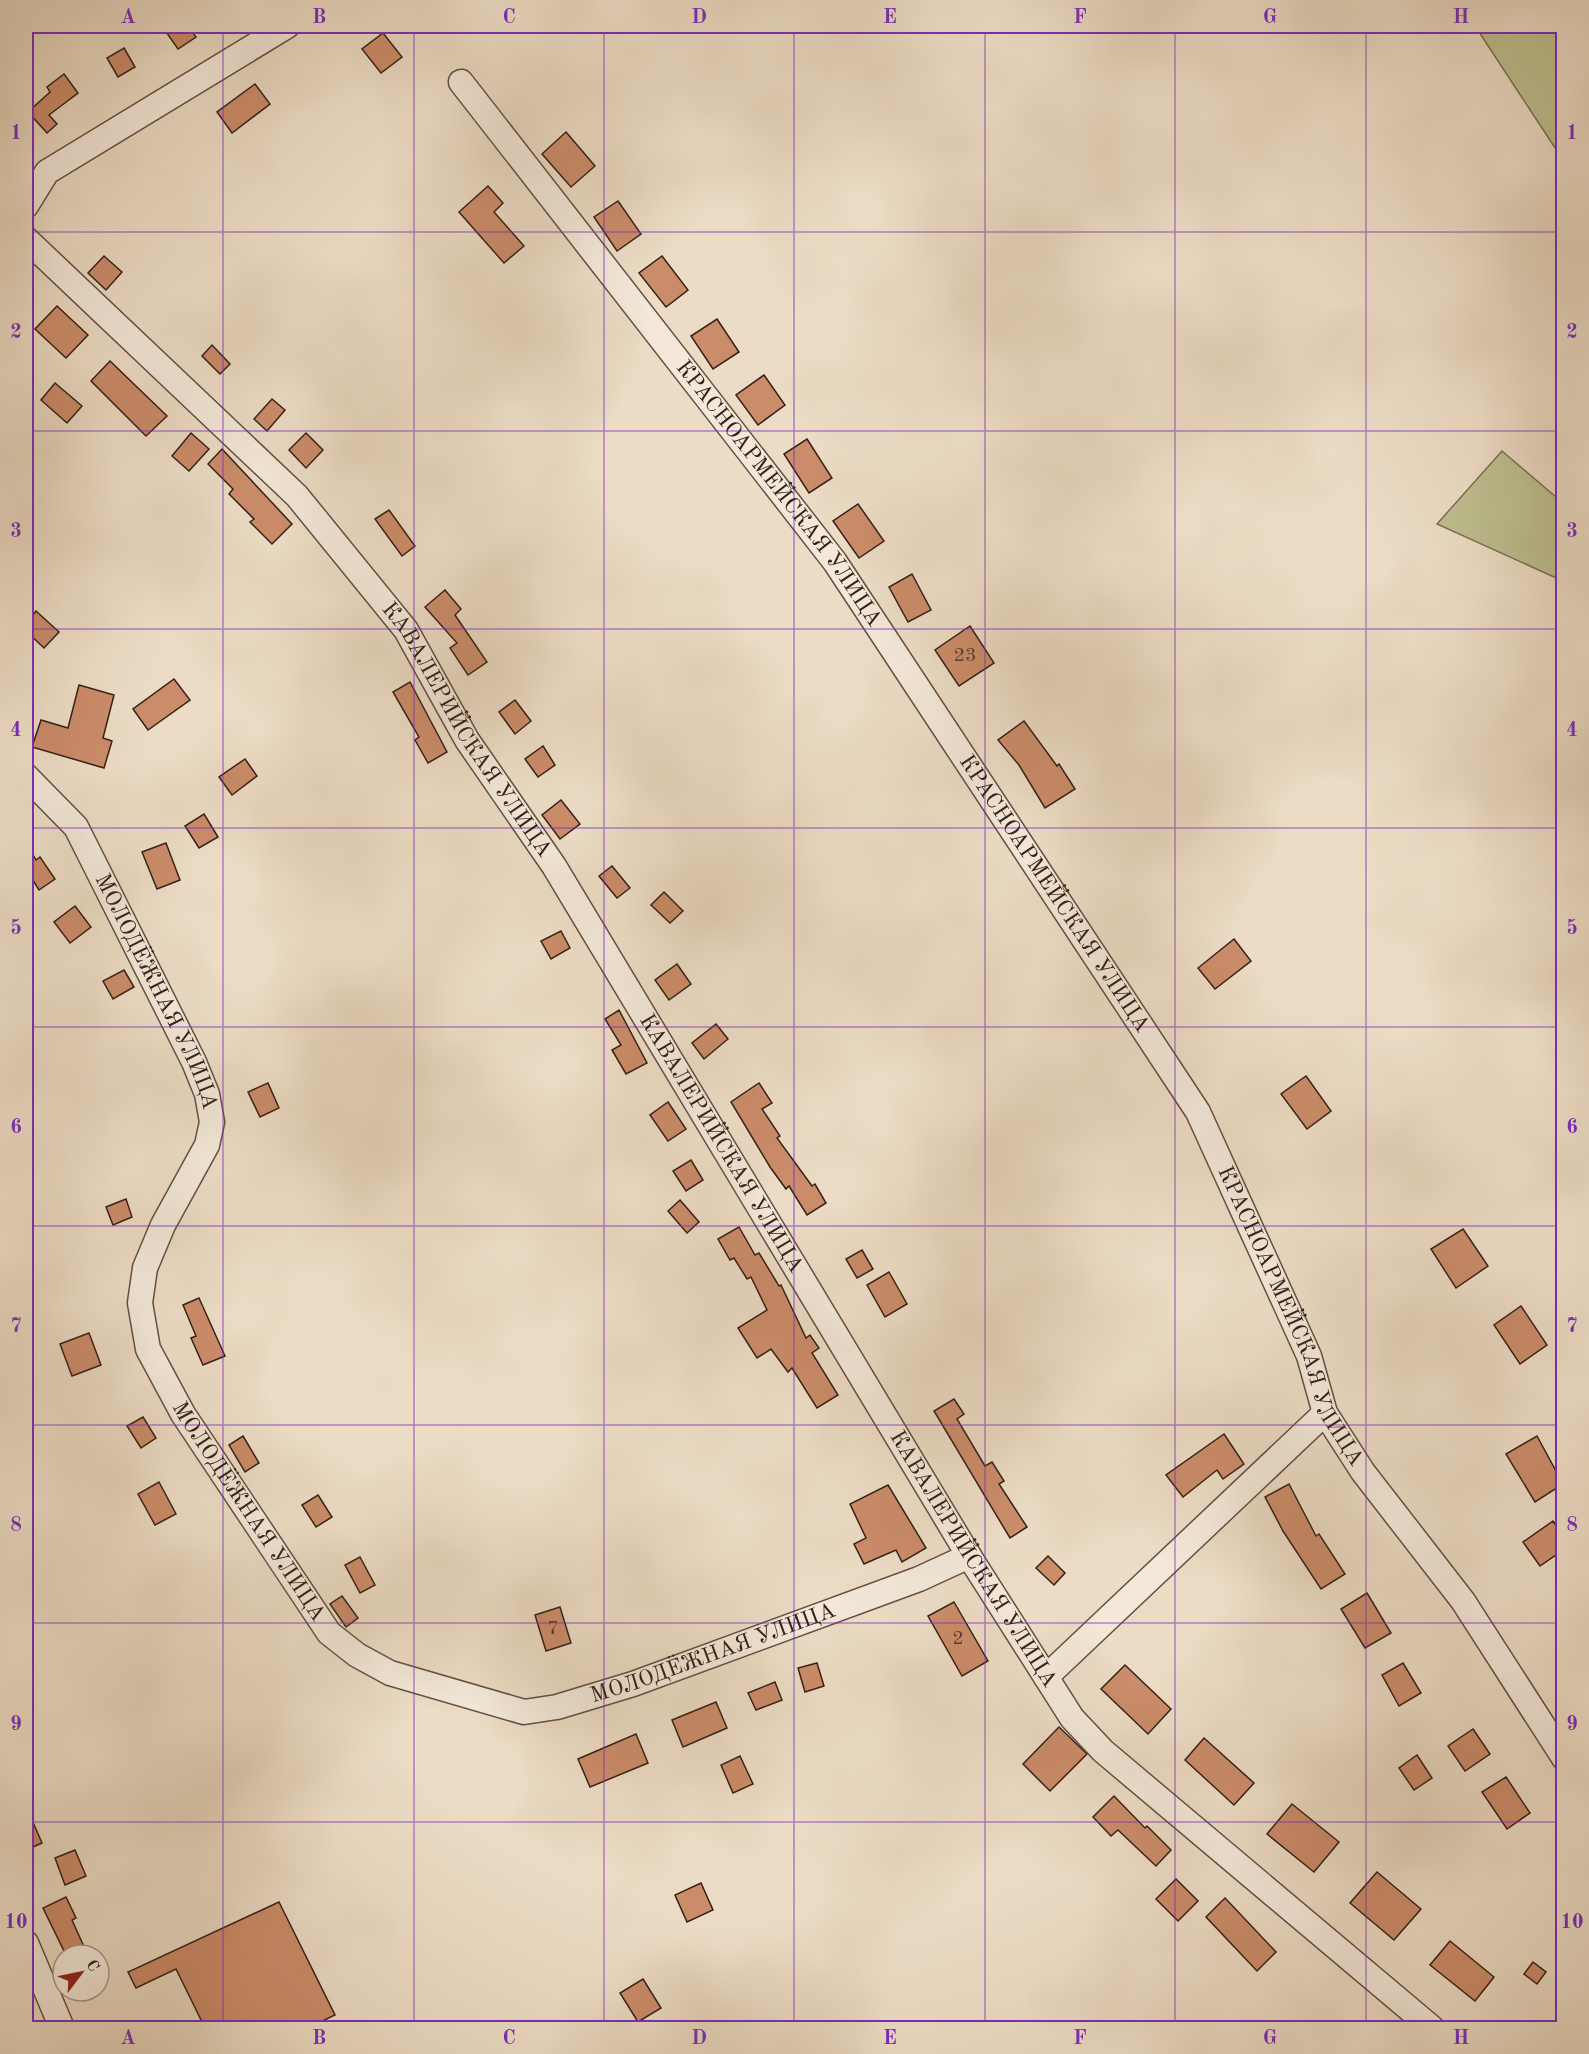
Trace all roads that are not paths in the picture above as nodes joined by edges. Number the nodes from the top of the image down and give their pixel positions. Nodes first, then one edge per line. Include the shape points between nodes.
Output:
1 (287, 26) edge
2 (461, 81) dead end
3 (26, 206) edge
4 (26, 239) edge
5 (26, 776) edge
6 (1325, 1413) junction
7 (969, 1556) junction
8 (1046, 1677) junction
9 (1563, 1758) edge
10 (26, 1943) edge
11 (62, 2028) edge
12 (1432, 2028) edge

1 - 3 street via 47,172
2 - 6 street, КРАСНОАРМЕЙСКАЯ УЛИЦА via 835,562 1198,1112 1309,1356
4 - 7 street, КАВАЛЕРИЙСКАЯ УЛИЦА via 297,496 406,630 467,740 554,866
5 - 7 street, МОЛОДЁЖНАЯ УЛИЦА via 76,827 207,1094 212,1122 207,1145 163,1225 145,1268 141,1303 148,1349 183,1414 329,1634 390,1673 524,1712 557,1707 633,1684 919,1580
6 - 8 street
6 - 9 street, КРАСНОАРМЕЙСКАЯ УЛИЦА via 1363,1472 1463,1601
7 - 8 street, КАВАЛЕРИЙСКАЯ УЛИЦА
8 - 12 street, КАВАЛЕРИЙСКАЯ УЛИЦА via 1072,1718 1103,1751
10 - 11 street

